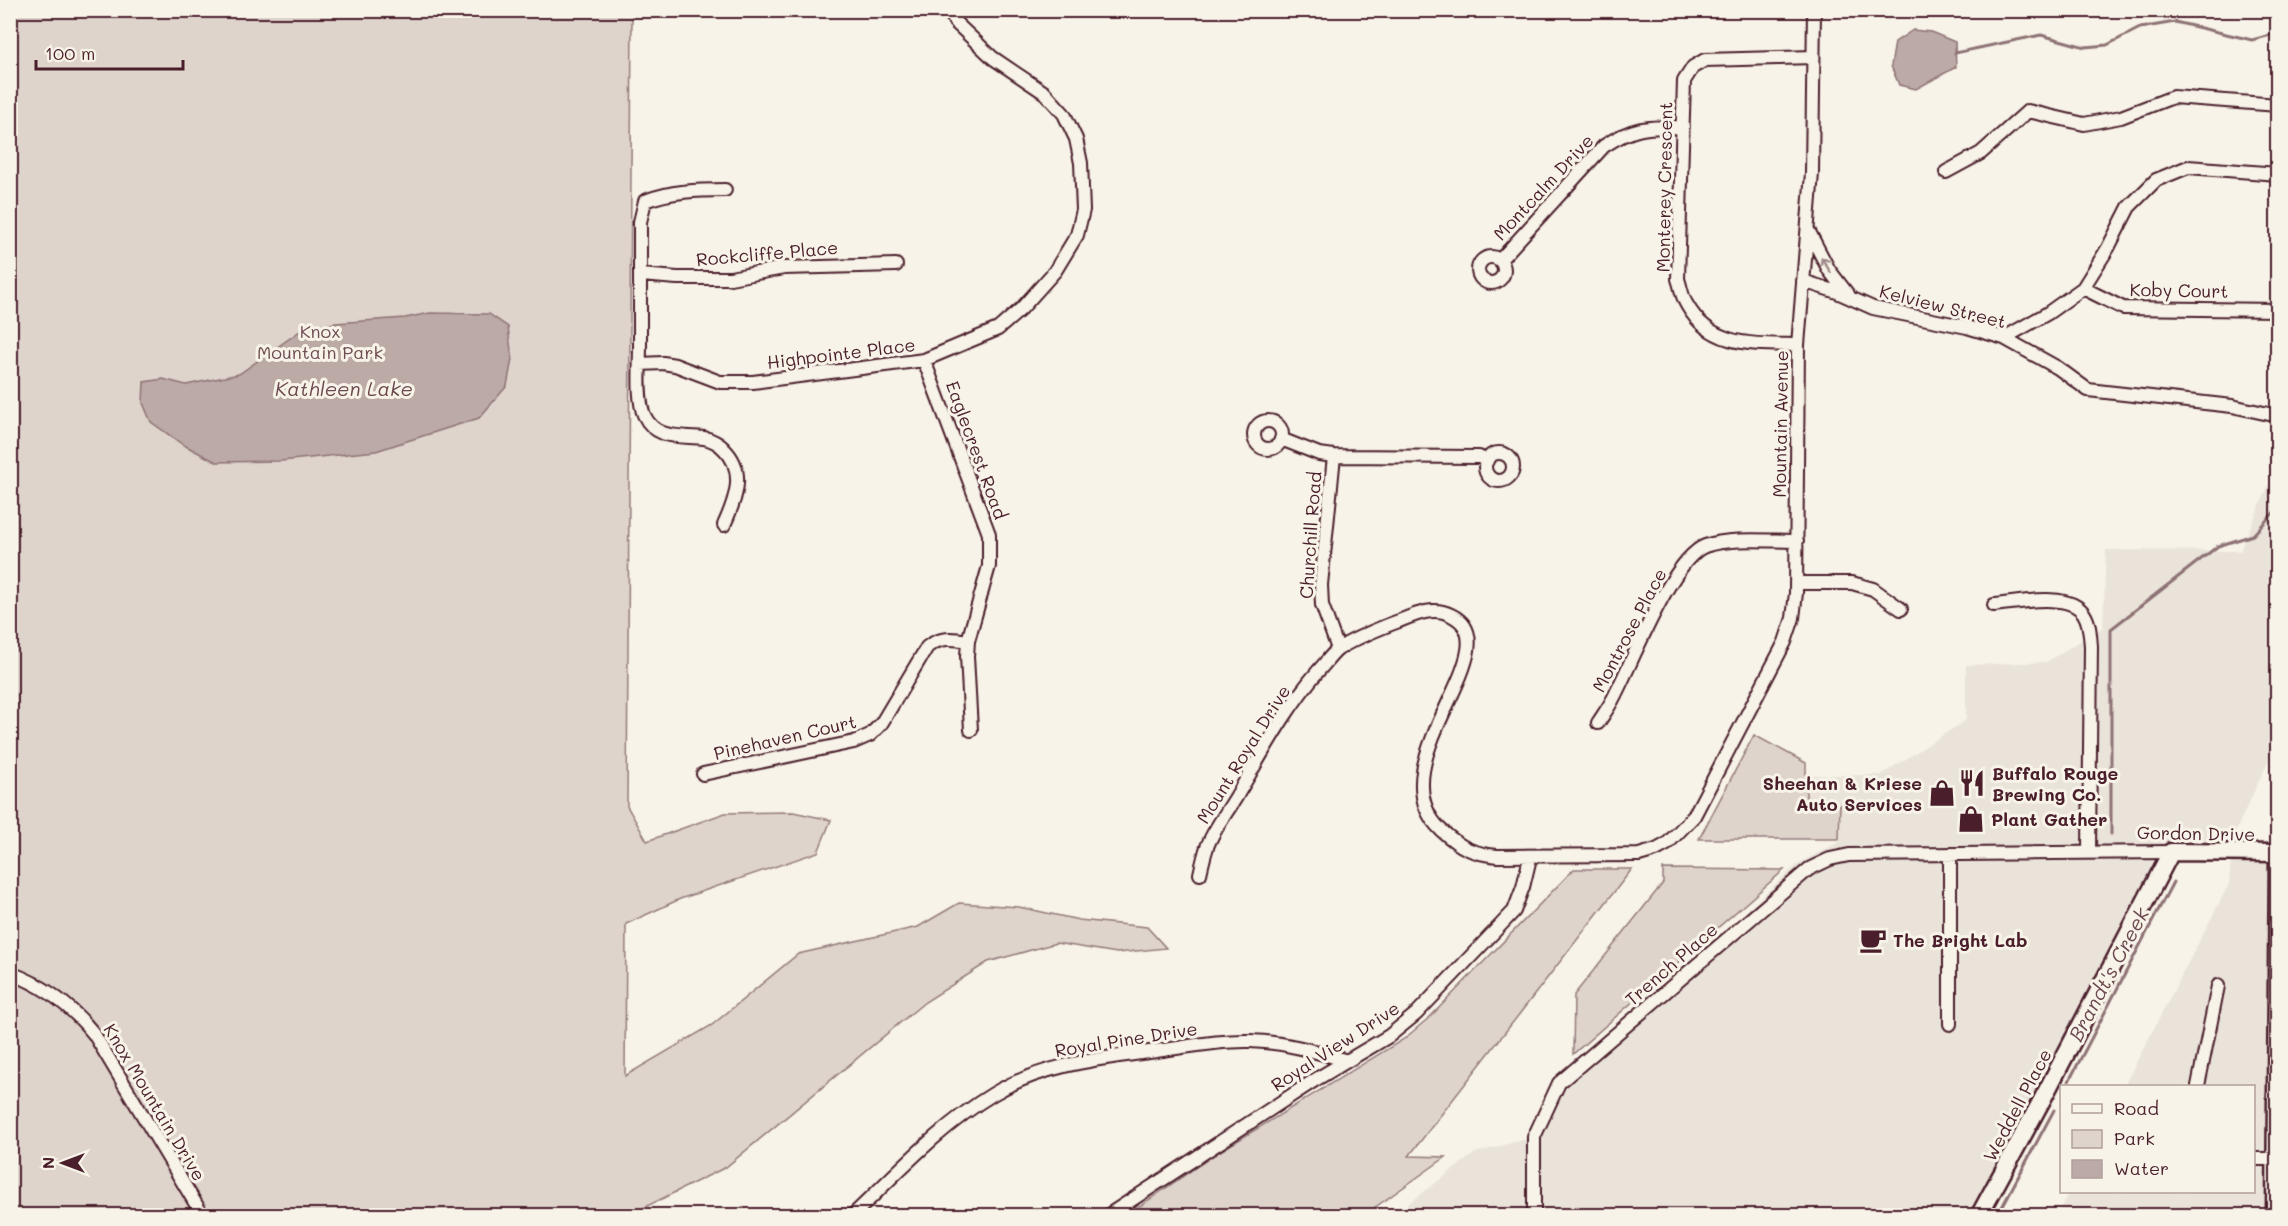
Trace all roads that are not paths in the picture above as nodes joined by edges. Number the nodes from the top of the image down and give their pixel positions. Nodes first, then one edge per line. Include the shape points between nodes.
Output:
1 (949, 10) edge
2 (1814, 10) edge
3 (1813, 57) junction
4 (2277, 105) edge
5 (1683, 127) junction
6 (1946, 172) dead end
7 (2277, 174) edge
8 (725, 190) dead end
9 (1807, 228) junction
10 (1500, 260) dead end
11 (896, 265) dead end
12 (640, 275) junction
13 (1803, 281) junction
14 (2083, 288) junction
15 (1850, 298) junction
16 (2277, 310) edge
17 (2004, 338) junction
18 (1798, 345) junction
19 (924, 360) junction
20 (640, 364) junction
21 (2277, 416) edge
22 (1281, 439) dead end
23 (1334, 456) junction
24 (1487, 461) dead end
25 (724, 525) dead end
26 (1797, 541) junction
27 (1796, 583) junction
28 (1994, 605) dead end
29 (1901, 609) dead end
30 (968, 640) junction
31 (1338, 649) junction
32 (1598, 723) dead end
33 (971, 730) dead end
34 (703, 774) dead end
35 (1694, 816) joint
36 (2089, 852) junction
37 (2171, 852) junction
38 (2277, 853) edge
39 (1950, 854) junction
40 (1862, 855) joint
41 (1530, 858) junction
42 (1200, 874) dead end
43 (10, 973) edge
44 (2218, 986) dead end
45 (1950, 1024) dead end
46 (2276, 1031) edge
47 (1347, 1061) junction
48 (2198, 1085) edge
49 (2255, 1159) edge
50 (2275, 1159) junction
51 (203, 1215) edge
52 (852, 1215) edge
53 (1107, 1215) edge
54 (1534, 1215) edge
55 (1979, 1215) edge
56 (2275, 1215) edge

1 - 19 street, Highpointe Place via 975,43 1045,93 1064,114 1076,139 1081,163 1083,210 1077,235 1055,271 1021,309 998,329
2 - 3 street, Mountain Avenue
3 - 5 street, Monterey Crescent via 1706,60 1693,67 1684,81
3 - 9 street, Mountain Avenue via 1812,173
4 - 6 street via 2174,97 2121,117 2084,124 2028,111 1981,153
5 - 10 street, Montcalm Drive via 1645,128 1623,134 1604,146
5 - 18 street, Monterey Crescent via 1678,279 1686,305 1708,331 1741,344
7 - 14 street via 2188,167 2156,180 2128,207
8 - 12 street via 680,192 645,201 640,222
9 - 13 street, Mountain Avenue
15 -> 9 street via 1829,270
11 - 12 street, Rockcliffe Place via 784,268 730,278
12 - 20 street
13 - 15 street, Kelview Street
13 - 18 street, Mountain Avenue
14 - 16 street, Koby Court via 2123,308
14 - 17 street
15 - 17 street, Kelview Street via 1873,308
17 - 21 street, Kelview Street via 2088,390 2232,406
18 - 26 street, Mountain Avenue
19 - 20 street, Highpointe Place via 753,382 720,382 675,365
19 - 30 street, Eaglecrest Road via 989,534 989,566
20 - 25 street via 643,413 649,423 672,437 707,438 733,458 738,479 734,504
22 - 23 street
23 - 24 street via 1479,457
23 - 31 street, Churchill Road via 1321,585 1322,605
26 - 27 street, Mountain Avenue
26 - 32 street, Montrose Place via 1727,542 1703,547 1689,559 1668,588
27 - 29 street via 1852,583 1873,589
27 - 35 street, Mountain Avenue via 1793,618 1785,642
28 - 36 street via 2063,601 2078,607 2087,621 2091,646
30 - 33 street, Eaglecrest Road
30 - 34 street, Pinehaven Court via 949,638 927,646 881,724 870,735 854,742
31 - 41 street, Mount Royal Drive via 1391,624 1434,610 1464,624 1470,640 1468,659 1436,727 1424,766 1424,799 1437,826 1454,842 1475,853
31 - 42 street, Mount Royal Drive via 1290,707 1208,846
35 - 41 street, Mount Royal Drive via 1667,844 1640,855
36 - 37 street, Gordon Drive
36 - 39 street, Gordon Drive
37 - 38 street, Gordon Drive
37 - 55 street, Weddell Place
38 - 46 street
39 - 40 street, Gordon Drive
39 - 45 street
40 - 54 street, Trench Place via 1830,859 1809,868 1559,1083 1534,1137
41 - 47 street, Royal View Drive via 1514,911 1416,1014
43 - 51 street, Knox Mountain Drive via 50,993 94,1035
44 - 48 street
46 - 50 street
47 - 52 street, Royal Pine Drive via 1286,1044 1248,1041 1086,1060 1035,1074 994,1093 952,1122
47 - 53 street, Royal View Drive
49 - 50 street
50 - 56 street

